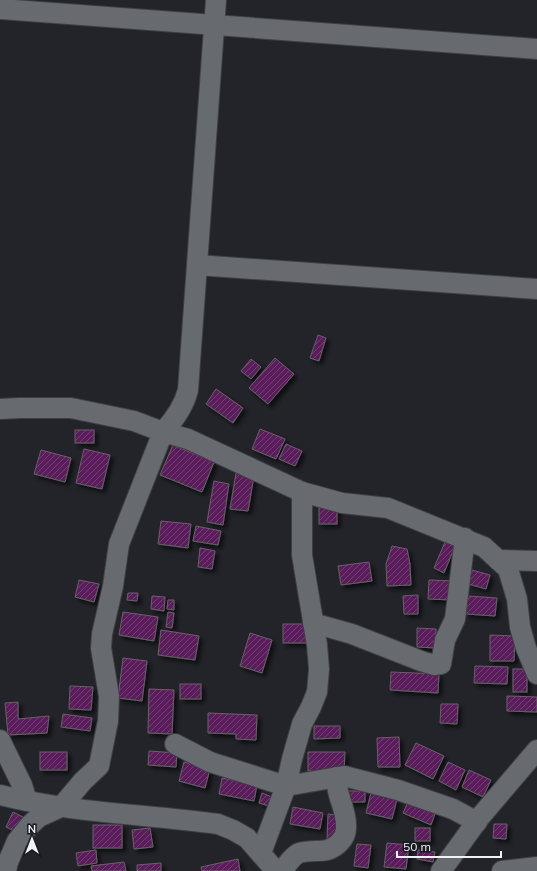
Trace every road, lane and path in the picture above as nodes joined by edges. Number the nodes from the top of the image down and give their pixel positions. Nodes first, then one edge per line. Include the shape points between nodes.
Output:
1 (216, 0) edge
2 (0, 9) edge
3 (214, 24) junction
4 (537, 50) edge
5 (197, 264) junction
6 (537, 289) edge
7 (0, 409) edge
8 (164, 432) junction
9 (302, 492) junction
10 (465, 538) junction
11 (498, 560) junction
12 (537, 561) edge
13 (313, 623) junction
14 (537, 674) edge
15 (0, 740) edge
16 (175, 744) dead end
17 (537, 750) edge
18 (336, 776) junction
19 (286, 786) junction
20 (0, 795) edge
21 (27, 801) junction
22 (61, 807) junction
23 (477, 822) junction
24 (261, 854) junction
25 (5, 865) edge
26 (537, 867) edge
27 (276, 871) edge
28 (282, 871) edge
29 (441, 871) edge
30 (502, 871) edge

1 - 3 street
2 - 3 street
3 - 4 street
3 - 5 street
5 - 6 street
5 - 8 street via 187,396 175,420
7 - 8 street via 72,408 134,421
8 - 9 street via 188,439
8 - 22 street via 119,544 102,634 101,648 109,696 108,721 99,766
9 - 10 street via 342,503 388,508
9 - 13 street via 302,555
10 - 11 street via 484,547
10 - 13 street via 455,619 444,640 441,664 434,665 421,661 352,634
11 - 12 street
11 - 14 street via 508,569 517,599 520,627
13 - 19 street via 319,669 317,692 302,724
15 - 21 street
16 - 19 street via 210,762
17 - 23 street
18 - 19 street
18 - 23 street via 383,785 453,809
18 - 28 street via 345,814 344,838 335,848 323,852 298,854
19 - 24 street
20 - 21 street
21 - 22 street
22 - 24 street via 218,824 247,838
22 - 25 street via 30,824 17,841
23 - 29 street
24 - 27 street
26 - 30 street

